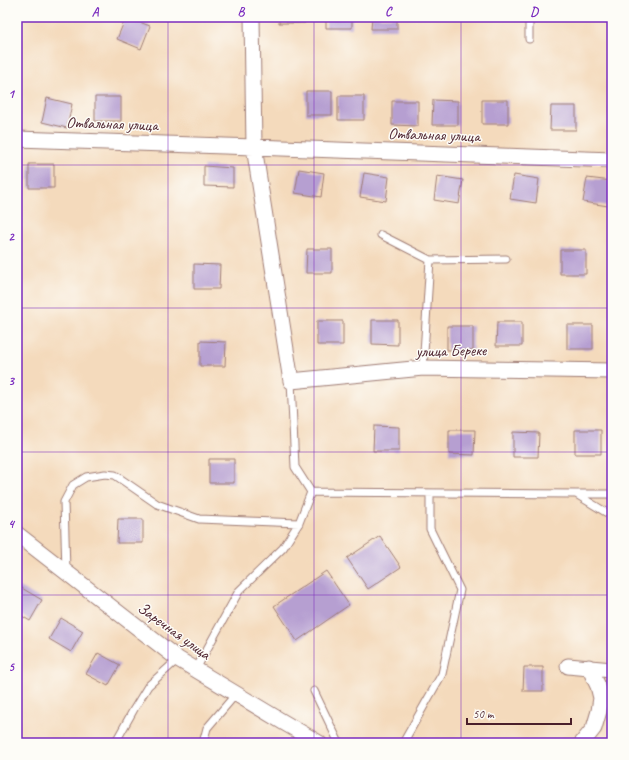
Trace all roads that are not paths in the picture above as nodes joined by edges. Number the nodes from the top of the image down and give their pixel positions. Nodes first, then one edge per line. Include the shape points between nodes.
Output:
1 (252, 17) edge
2 (529, 17) edge
3 (529, 39) dead end
4 (17, 139) edge
5 (254, 147) junction
6 (612, 160) edge
7 (381, 235) dead end
8 (506, 259) dead end
9 (430, 260) junction
10 (423, 368) junction
11 (612, 371) edge
12 (291, 381) junction
13 (311, 492) junction
14 (430, 493) junction
15 (576, 494) junction
16 (612, 494) edge
17 (612, 516) edge
18 (299, 523) junction
19 (17, 534) edge
20 (66, 573) junction
21 (178, 658) junction
22 (568, 666) dead end
23 (589, 667) junction
24 (196, 669) junction
25 (612, 670) edge
26 (314, 691) dead end
27 (236, 694) junction
28 (115, 743) edge
29 (203, 743) edge
30 (319, 743) edge
31 (339, 743) edge
32 (403, 743) edge
33 (582, 743) edge

1 - 5 street
2 - 3 lane
4 - 5 street, Отвальная улица
5 - 6 street, Отвальная улица
5 - 12 street
7 - 9 lane
8 - 9 lane
9 - 10 lane
10 - 11 street, улица Береке
10 - 12 street, улица Береке
12 - 13 lane via 295,467
13 - 14 lane
13 - 18 lane
14 - 15 lane
14 - 32 lane via 430,528 460,590 442,674
15 - 16 lane
15 - 17 lane
18 - 20 lane via 199,518 157,504 115,476 104,474 86,477 73,485 64,502
18 - 24 lane via 283,548 239,591
19 - 20 street, Заречная улица
20 - 21 street, Заречная улица
21 - 24 street, Заречная улица
21 - 28 lane via 148,686
22 - 23 street
23 - 25 street
23 - 33 street via 601,698 594,728
24 - 27 street, Заречная улица
26 - 31 lane
27 - 29 lane via 207,728
27 - 30 street, Заречная улица

